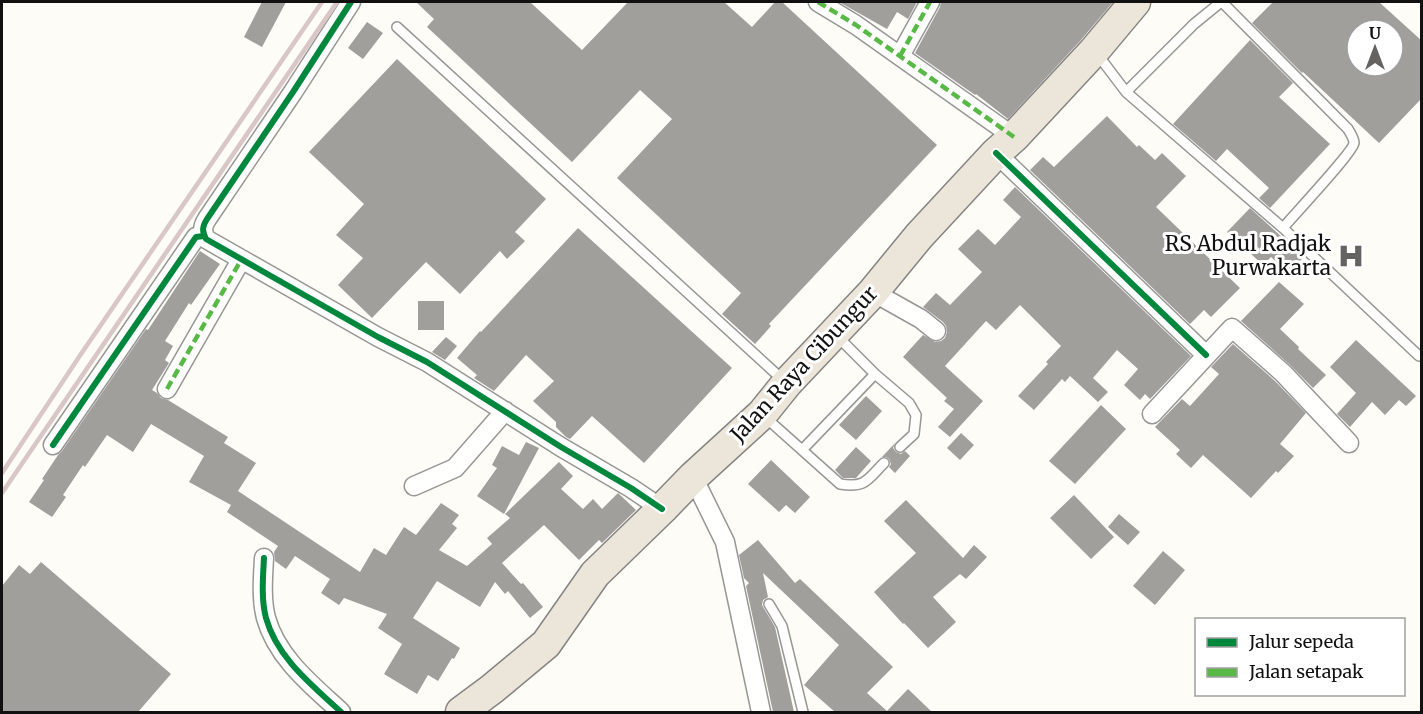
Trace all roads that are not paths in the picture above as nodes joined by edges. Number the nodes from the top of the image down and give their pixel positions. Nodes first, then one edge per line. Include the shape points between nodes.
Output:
1 (351, 2) edge
2 (818, 2) edge
3 (930, 2) edge
4 (1135, 2) edge
5 (1221, 2) edge
6 (397, 27) dead end
7 (1094, 51) junction
8 (900, 56) junction
9 (1126, 92) junction
10 (1005, 145) junction
11 (1283, 228) junction
12 (204, 237) junction
13 (241, 260) junction
14 (873, 292) junction
15 (936, 331) dead end
16 (834, 333) junction
17 (1206, 355) junction
18 (1419, 356) dead end
19 (875, 374) junction
20 (787, 384) junction
21 (167, 388) dead end
22 (505, 411) junction
23 (762, 414) junction
24 (1152, 414) dead end
25 (1349, 443) dead end
26 (53, 445) dead end
27 (900, 447) dead end
28 (802, 450) junction
29 (884, 463) dead end
30 (693, 477) junction
31 (414, 486) dead end
32 (662, 509) junction
33 (264, 558) dead end
34 (769, 604) dead end
35 (341, 712) edge
36 (461, 712) edge
37 (761, 712) edge
38 (803, 712) edge

1 - 12 street via 203,225
2 - 8 street
3 - 8 street
4 - 7 highway, Jalan Raya Cibungur
5 - 9 lane
5 - 11 lane via 1348,129 1354,141
6 - 20 lane
7 - 9 lane
7 - 10 highway, Jalan Raya Cibungur
8 - 10 street
9 - 11 lane
10 - 14 highway, Jalan Raya Cibungur via 919,236
10 - 17 street
11 - 18 lane
12 - 13 street
12 - 26 street via 196,237
13 - 21 street
13 - 22 street via 427,362
14 - 15 street
14 - 16 highway, Jalan Raya Cibungur
16 - 19 lane
16 - 20 highway, Jalan Raya Cibungur
17 - 24 street
17 - 25 street via 1232,328 1283,373
19 - 27 lane via 909,402 916,414 914,434
19 - 28 lane
20 - 23 highway, Jalan Raya Cibungur
22 - 31 street via 455,468
22 - 32 street
23 - 28 lane
23 - 30 highway, Jalan Raya Cibungur
28 - 29 lane via 840,484 856,486 865,482
30 - 32 highway, Jalan Raya Cibungur
30 - 37 street via 730,558
32 - 36 highway, Jalan Raya Cibungur via 595,574 546,644
33 - 35 street via 265,617 271,633 283,654
34 - 38 lane via 782,626

